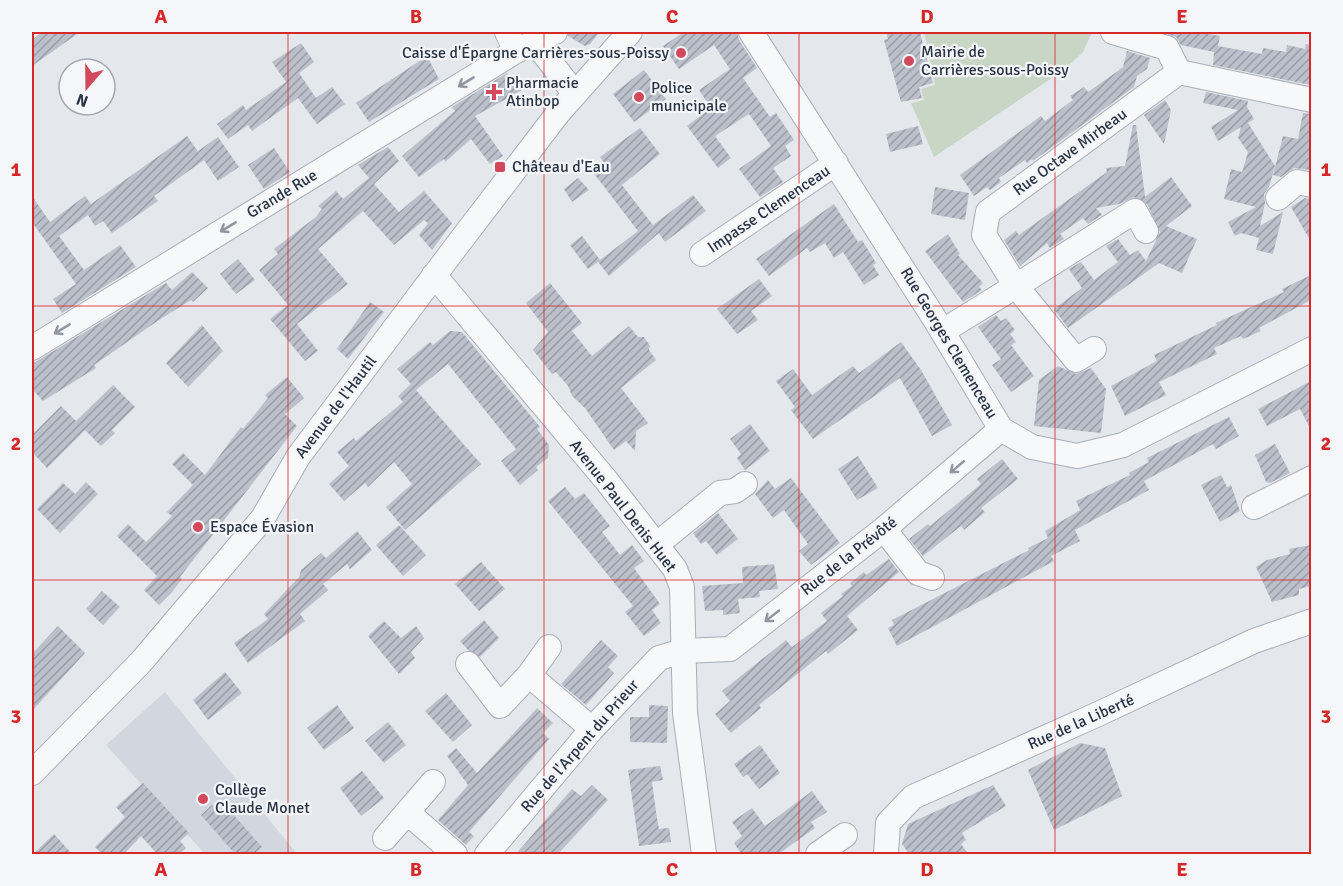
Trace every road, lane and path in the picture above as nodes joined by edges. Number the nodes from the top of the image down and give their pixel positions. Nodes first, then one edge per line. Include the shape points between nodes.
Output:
1 (630, 32) edge
2 (751, 32) edge
3 (1113, 32) edge
4 (528, 39) edge
5 (1179, 72) junction
6 (575, 94) junction
7 (1311, 100) edge
8 (836, 164) junction
9 (1311, 185) edge
10 (1278, 198) dead end
11 (1146, 231) dead end
12 (702, 254) dead end
13 (434, 275) junction
14 (1016, 286) junction
15 (943, 332) junction
16 (32, 348) edge
17 (1094, 349) dead end
18 (1311, 349) edge
19 (1001, 429) junction
20 (1311, 478) edge
21 (745, 484) dead end
22 (1254, 507) dead end
23 (884, 529) junction
24 (656, 545) junction
25 (932, 578) dead end
26 (1311, 621) edge
27 (549, 647) dead end
28 (683, 651) junction
29 (468, 664) dead end
30 (529, 675) junction
31 (592, 729) junction
32 (32, 773) edge
33 (433, 783) dead end
34 (408, 813) junction
35 (845, 835) dead end
36 (385, 838) dead end
37 (455, 855) edge
38 (487, 855) edge
39 (704, 855) edge
40 (818, 855) edge
41 (886, 855) edge

1 - 6 street, Avenue de l'Hautil
2 - 8 street, Rue Georges Clemenceau
3 - 5 street via 1167,48
4 - 6 street
4 -> 16 street, Grande Rue
5 - 7 street
5 - 14 street, Rue Octave Mirbeau via 988,212 984,235
6 - 13 street, Avenue de l'Hautil
8 - 12 street, Impasse Clemenceau
8 - 15 street, Rue Georges Clemenceau
9 - 10 street via 1297,182
11 - 14 street via 1135,211
13 - 24 street, Avenue Paul Denis Huet
13 - 32 street, Avenue de l'Hautil via 298,457 263,518 141,662
14 - 15 street
14 - 17 street, Rue Octave Mirbeau via 1076,360
15 - 19 street, Rue Georges Clemenceau
18 - 19 street, Rue Georges Clemenceau via 1123,445 1077,456 1032,447
19 -> 23 street, Rue de la Prévôté
20 - 22 street
21 - 24 street via 735,491 720,493
23 - 25 street via 918,573
23 -> 28 street, Rue de la Prévôté via 730,649
24 - 28 street, Avenue Paul Denis Huet via 675,569 682,587
26 - 41 street, Rue de la Liberté via 1254,641 913,797 888,823
27 - 30 street
28 - 31 street, Rue de l'Arpent du Prieur via 659,658
28 - 39 street, Avenue Paul Denis Huet via 685,713
29 - 30 street via 500,706
30 - 31 street
31 - 38 street, Rue de l'Arpent du Prieur
33 - 34 street
34 - 36 street
34 - 37 street
35 - 40 street

